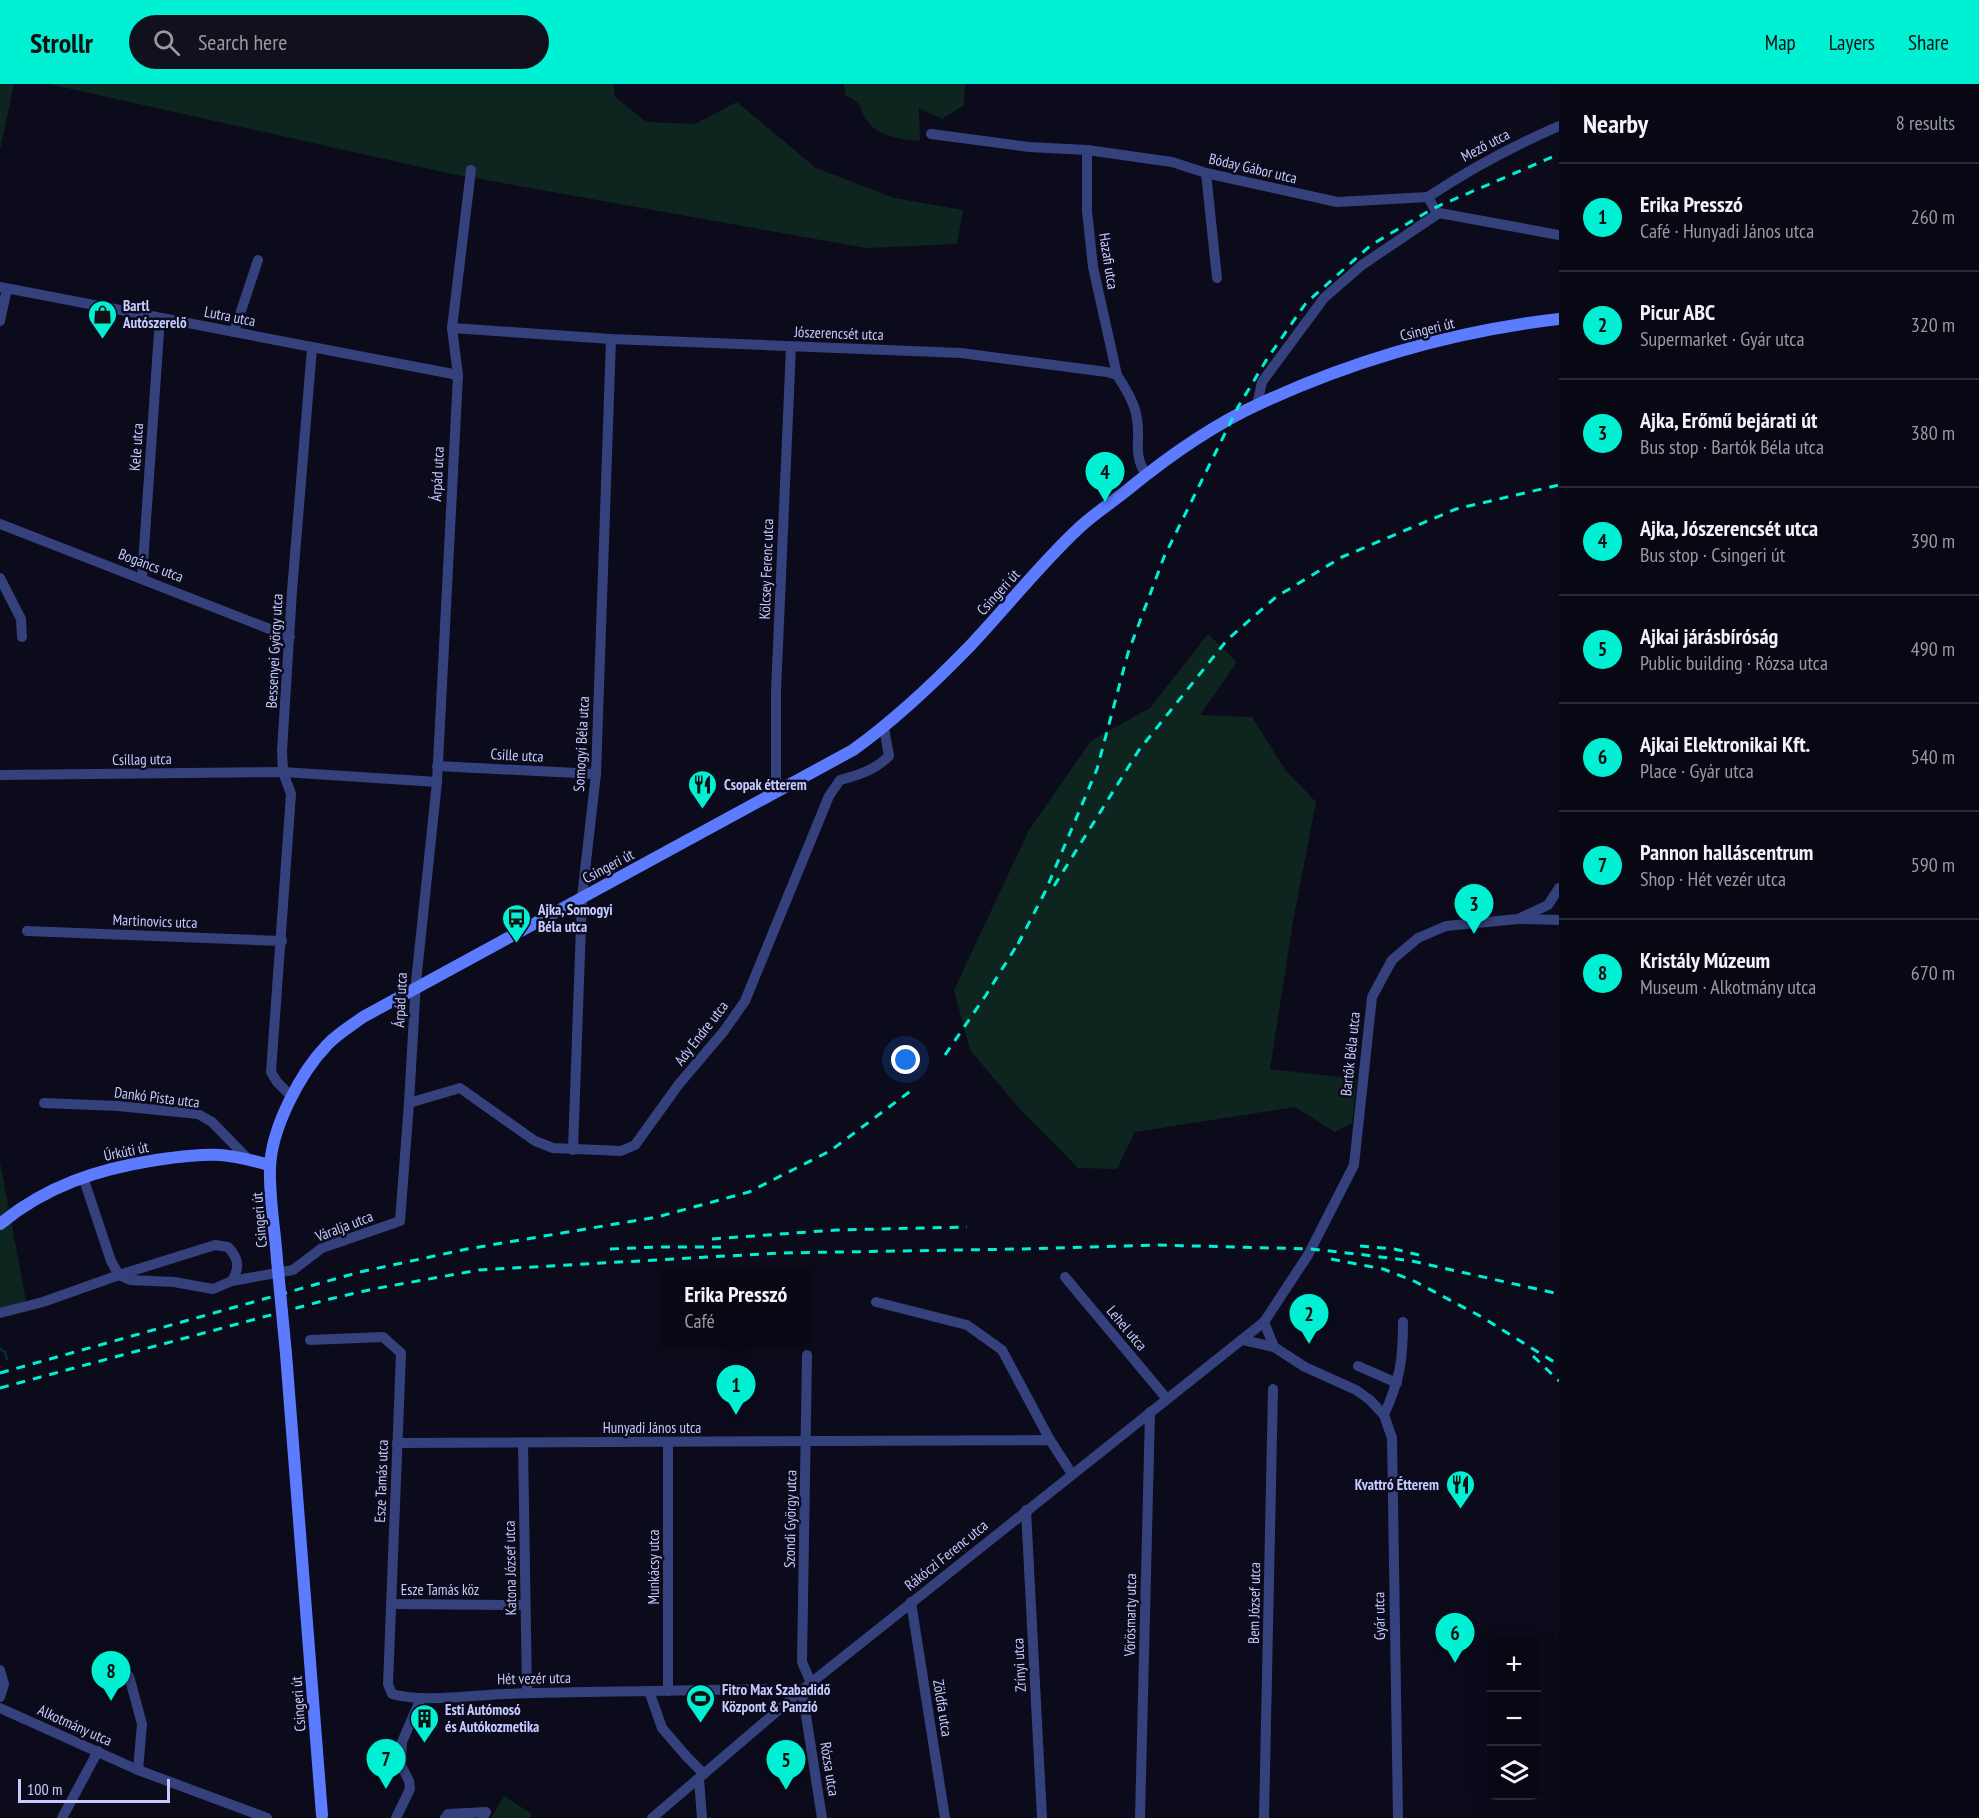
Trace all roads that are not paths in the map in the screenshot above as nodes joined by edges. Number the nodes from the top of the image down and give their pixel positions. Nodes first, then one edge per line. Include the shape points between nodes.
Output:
1 (1559, 126) edge
2 (931, 134) dead end
3 (1087, 150) junction
4 (471, 170) dead end
5 (1206, 173) junction
6 (1428, 197) junction
7 (1439, 213) junction
8 (1559, 235) edge
9 (258, 260) dead end
10 (1217, 278) dead end
11 (4, 288) edge
12 (160, 318) junction
13 (1559, 319) edge
14 (0, 321) edge
15 (452, 328) junction
16 (234, 332) junction
17 (611, 339) junction
18 (790, 346) junction
19 (312, 348) junction
20 (458, 375) junction
21 (1117, 375) junction
22 (1257, 405) junction
23 (1146, 475) junction
24 (0, 524) edge
25 (142, 578) junction
26 (0, 579) edge
27 (22, 637) dead end
28 (290, 637) junction
29 (884, 728) junction
30 (437, 766) junction
31 (284, 772) junction
32 (596, 774) junction
33 (0, 775) edge
34 (437, 782) junction
35 (776, 792) junction
36 (1559, 888) edge
37 (582, 897) junction
38 (1518, 919) junction
39 (1559, 920) edge
40 (27, 931) dead end
41 (282, 941) junction
42 (416, 988) junction
43 (291, 1096) junction
44 (44, 1103) dead end
45 (409, 1103) junction
46 (573, 1150) junction
47 (249, 1160) junction
48 (270, 1165) junction
49 (83, 1176) junction
50 (400, 1221) joint
51 (0, 1224) edge
52 (119, 1275) junction
53 (1065, 1277) dead end
54 (232, 1281) junction
55 (876, 1302) dead end
56 (0, 1313) edge
57 (1264, 1322) junction
58 (1403, 1322) dead end
59 (310, 1340) dead end
60 (1243, 1340) junction
61 (1274, 1347) junction
62 (807, 1355) dead end
63 (1358, 1366) dead end
64 (1397, 1383) junction
65 (1273, 1389) dead end
66 (1167, 1399) junction
67 (1150, 1412) junction
68 (1384, 1414) junction
69 (1050, 1440) junction
70 (806, 1441) junction
71 (668, 1442) junction
72 (398, 1443) junction
73 (523, 1443) junction
74 (1072, 1474) junction
75 (1026, 1510) junction
76 (911, 1602) junction
77 (391, 1604) junction
78 (525, 1605) junction
79 (0, 1670) edge
80 (129, 1676) dead end
81 (806, 1686) junction
82 (765, 1689) dead end
83 (649, 1691) junction
84 (668, 1691) junction
85 (527, 1693) junction
86 (0, 1697) edge
87 (403, 1697) joint
88 (421, 1698) junction
89 (0, 1708) edge
90 (98, 1751) junction
91 (138, 1770) junction
92 (702, 1776) junction
93 (319, 1817) edge
94 (62, 1818) edge
95 (267, 1818) edge
96 (335, 1818) edge
97 (396, 1818) edge
98 (446, 1818) edge
99 (483, 1818) edge
100 (652, 1818) edge
101 (702, 1818) edge
102 (822, 1818) edge
103 (945, 1818) edge
104 (1042, 1818) edge
105 (1140, 1818) edge
106 (1264, 1818) edge
107 (1398, 1818) edge

1 - 6 street, Mező utca via 1513,146
2 - 3 street, Bóday Gábor utca
3 - 5 street, Bóday Gábor utca via 1172,162
3 - 21 street, Hazafi utca via 1087,211 1093,267
4 - 15 street, Árpád utca
5 - 6 street, Bóday Gábor utca via 1337,202
5 - 10 street
6 - 7 street
7 - 8 street
7 - 22 street via 1362,265 1324,298 1262,382
9 - 16 street
11 - 12 street, Lutra utca
11 - 14 street
12 - 16 street, Lutra utca
12 - 25 street, Kele utca
13 - 22 main road, Csingeri út via 1440,340 1357,364
15 - 17 street, Jószerencsét utca
15 - 20 street, Árpád utca
16 - 19 street, Lutra utca
17 - 18 street, Jószerencsét utca
17 - 32 street, Somogyi Béla utca
18 - 21 street, Jószerencsét utca via 961,353
18 - 35 street, Kölcsey Ferenc utca via 776,691
19 - 20 street
19 - 28 street, Bessenyei György utca
20 - 30 street, Árpád utca
21 - 23 street via 1137,418 1136,450
22 - 23 main road, Csingeri út
23 - 29 main road, Csingeri út via 1080,526 968,648
24 - 25 street, Bogáncs utca
25 - 28 street, Bogáncs utca
26 - 27 street via 21,620
28 - 31 street, Bessenyei György utca
29 - 35 main road, Csingeri út via 853,750
29 - 46 street, Ady Endre utca via 889,756 862,774 840,780 830,796 745,1001 724,1030 635,1145 621,1151
30 - 32 street, Csille utca
30 - 34 street, Árpád utca
31 - 33 street, Csillag utca
31 - 34 street
31 - 41 street, Bessenyei György utca via 291,794
32 - 37 street, Somogyi Béla utca
34 - 42 street, Árpád utca
35 - 37 main road, Csingeri út
36 - 38 street, Bartók Béla utca via 1548,905
37 - 42 main road, Csingeri út
37 - 46 street, Somogyi Béla utca
38 - 39 street
38 - 57 street, Bartók Béla utca via 1446,926 1418,938 1392,960 1372,997 1354,1165 1308,1255
40 - 41 street, Martinovics utca
41 - 43 street, Bessenyei György utca via 271,1072
42 - 43 main road, Csingeri út via 363,1017 328,1044
42 - 45 street, Árpád utca
43 - 48 main road, Csingeri út
44 - 47 street, Dankó Pista utca via 198,1114 212,1122
45 - 46 street, Ady Endre utca via 460,1088 535,1141
45 - 50 street, Árpád utca
47 - 48 main road, Úrkúti út
47 - 49 main road, Úrkúti út via 188,1155
48 - 93 main road, Csingeri út, bridge
49 - 51 main road, Úrkúti út via 31,1201
49 - 52 street
50 - 54 street, Váralja utca via 322,1248 293,1270
52 - 54 street, Váralja utca via 130,1280 213,1289
52 - 54 street via 215,1245 228,1246 238,1262
52 - 56 street
53 - 66 street, Lehel utca
55 - 69 street via 967,1325 1002,1350
57 - 60 street, Rákóczi Ferenc utca
57 - 61 street
58 - 64 street via 1403,1356
59 - 72 street, Esze Tamás utca via 383,1338 401,1353
60 - 61 street
60 - 66 street, Rákóczi Ferenc utca
61 - 68 street via 1305,1367 1356,1390
62 - 70 street, Szondi György utca
63 - 64 street
64 - 68 street
65 - 106 street, Bem József utca
66 - 67 street, Rákóczi Ferenc utca
67 - 74 street, Rákóczi Ferenc utca
67 - 105 street, Vörösmarty utca
68 - 107 street, Gyár utca via 1392,1438
69 - 70 street, Hunyadi János utca
69 - 74 street
70 - 71 street, Hunyadi János utca
70 - 81 street, Szondi György utca via 802,1662
71 - 73 street, Hunyadi János utca
71 - 84 street, Munkácsy utca
72 - 73 street, Hunyadi János utca
72 - 77 street, Esze Tamás utca
73 - 78 street, Katona József utca
74 - 75 street, Rákóczi Ferenc utca
75 - 76 street, Rákóczi Ferenc utca
75 - 104 street, Zrínyi utca
76 - 81 street, Rákóczi Ferenc utca
76 - 103 street, Zöldfa utca
77 - 78 street, Esze Tamás köz
77 - 87 street, Esze Tamás utca via 388,1684 392,1694
78 - 85 street, Katona József utca
79 - 86 street via 4,1684
80 - 91 street via 142,1724
81 - 92 street, Rákóczi Ferenc utca
81 - 102 street, Rózsa utca
82 - 84 street, Hét vezér utca
83 - 84 street, Hét vezér utca
83 - 85 street, Hét vezér utca
83 - 92 street via 662,1728
85 - 88 street, Hét vezér utca
87 - 88 street, Hét vezér utca
88 - 97 street via 402,1742 401,1765 410,1789
89 - 90 street, Alkotmány utca
90 - 91 street, Alkotmány utca
90 - 94 street
91 - 95 street, Alkotmány utca
92 - 100 street, Rákóczi Ferenc utca
92 - 101 street
93 - 96 main road, Csingeri út
98 - 99 street via 448,1814 486,1812

